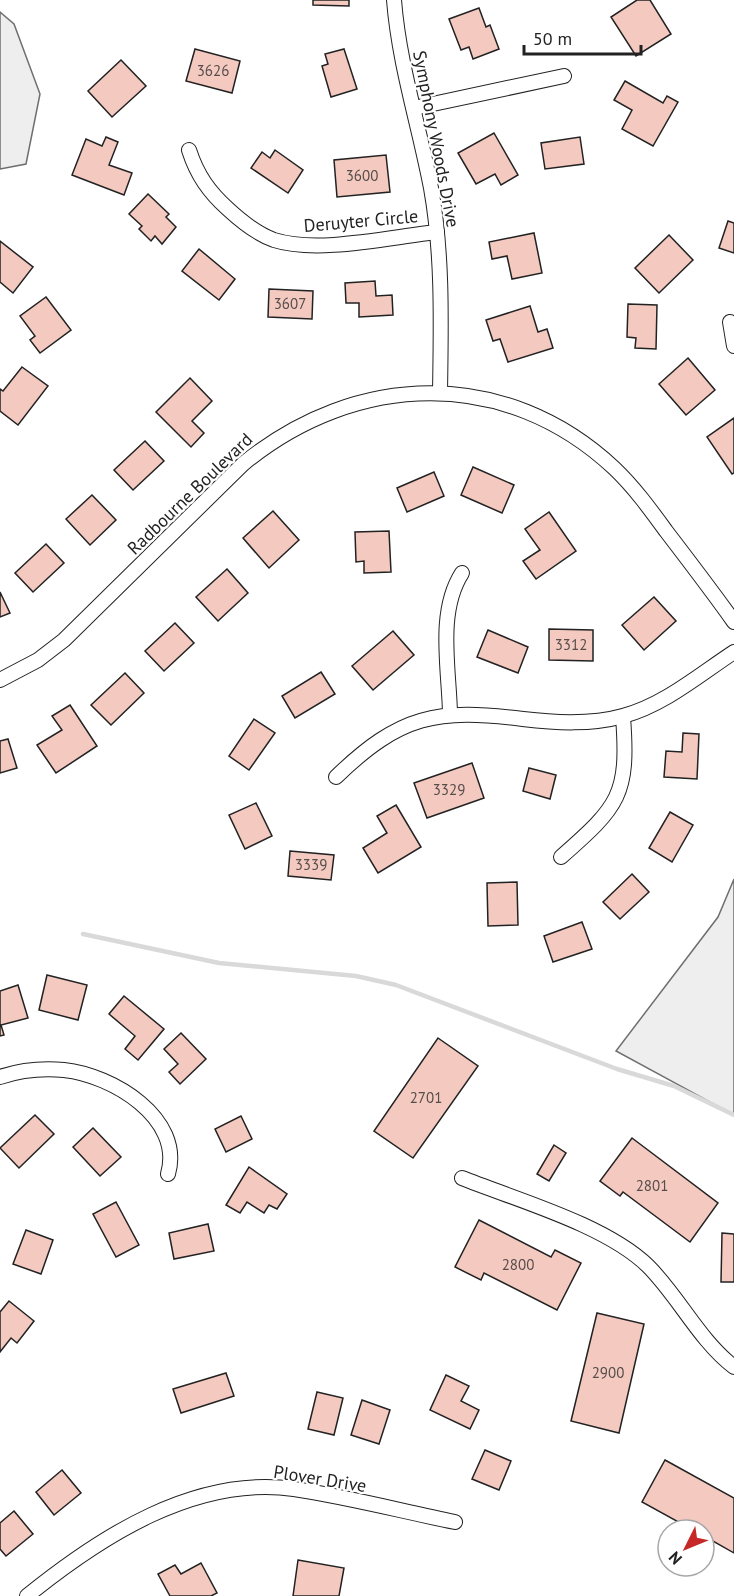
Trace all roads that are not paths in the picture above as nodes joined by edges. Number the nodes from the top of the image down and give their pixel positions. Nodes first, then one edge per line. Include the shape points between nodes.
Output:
1 (394, 0) edge
2 (564, 76) dead end
3 (414, 108) junction
4 (189, 150) dead end
5 (437, 232) junction
6 (730, 322) dead end
7 (734, 346) edge
8 (440, 393) junction
9 (462, 573) dead end
10 (734, 622) edge
11 (734, 652) edge
12 (0, 680) edge
13 (450, 713) junction
14 (623, 717) junction
15 (336, 777) dead end
16 (561, 857) dead end
17 (0, 1077) edge
18 (168, 1174) dead end
19 (462, 1178) dead end
20 (734, 1367) edge
21 (454, 1522) dead end
22 (27, 1596) edge

1 - 3 street, Symphony Woods Drive via 397,33
2 - 3 street
3 - 5 street, Symphony Woods Drive
4 - 5 street, Deruyter Circle via 213,195 237,217 273,239 316,246
5 - 8 street, Symphony Woods Drive
6 - 7 street
8 - 10 street, Radbourne Boulevard via 474,396 520,408 549,421 595,451 632,486
8 - 12 street, Radbourne Boulevard via 388,396 337,409 268,443 64,640 38,660
9 - 13 street via 447,610
11 - 14 street via 662,700
13 - 14 street via 572,723
13 - 15 street via 392,732 366,749
14 - 16 street via 626,765 618,794 596,826
17 - 18 street via 25,1071 64,1070 91,1076 124,1091 156,1119 168,1138
19 - 20 street via 587,1228 627,1249 670,1289 694,1324
21 - 22 street, Plover Drive via 293,1489 226,1492 173,1507 120,1531

